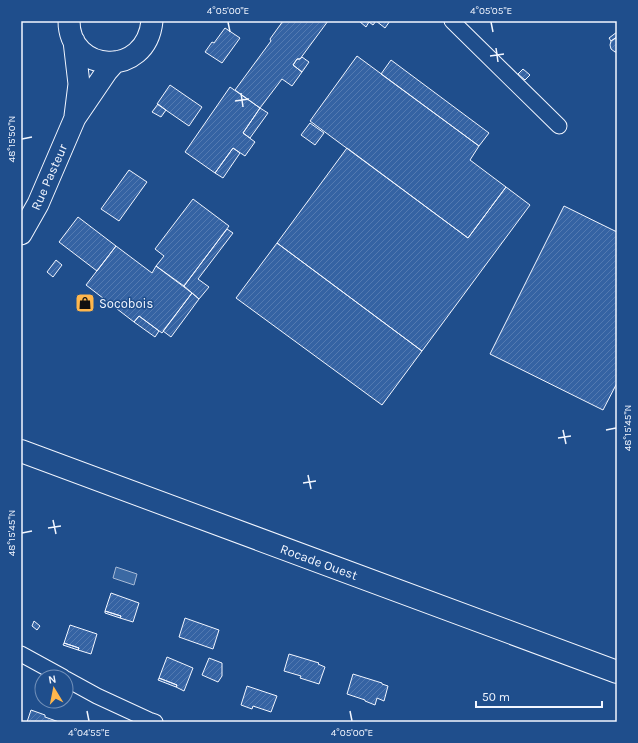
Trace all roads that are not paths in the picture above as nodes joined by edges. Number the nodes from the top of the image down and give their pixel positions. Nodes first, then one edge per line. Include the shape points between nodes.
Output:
1 (152, 21) edge
2 (452, 21) edge
3 (70, 26) edge
4 (114, 62) junction
5 (75, 118) junction
6 (558, 126) dead end
7 (21, 234) edge
8 (21, 451) edge
9 (21, 654) edge
10 (48, 669) edge
11 (617, 672) edge
12 (74, 683) edge
13 (151, 721) edge

1 - 4 street via 146,43 137,53
2 - 6 street
3 - 4 street via 81,51 91,58
3 - 5 street, Rue Pasteur via 79,84
4 - 5 street, Rue Pasteur
5 - 7 street, Rue Pasteur via 38,204
8 - 11 main road, Rocade Ouest
9 - 10 street
12 - 13 street

